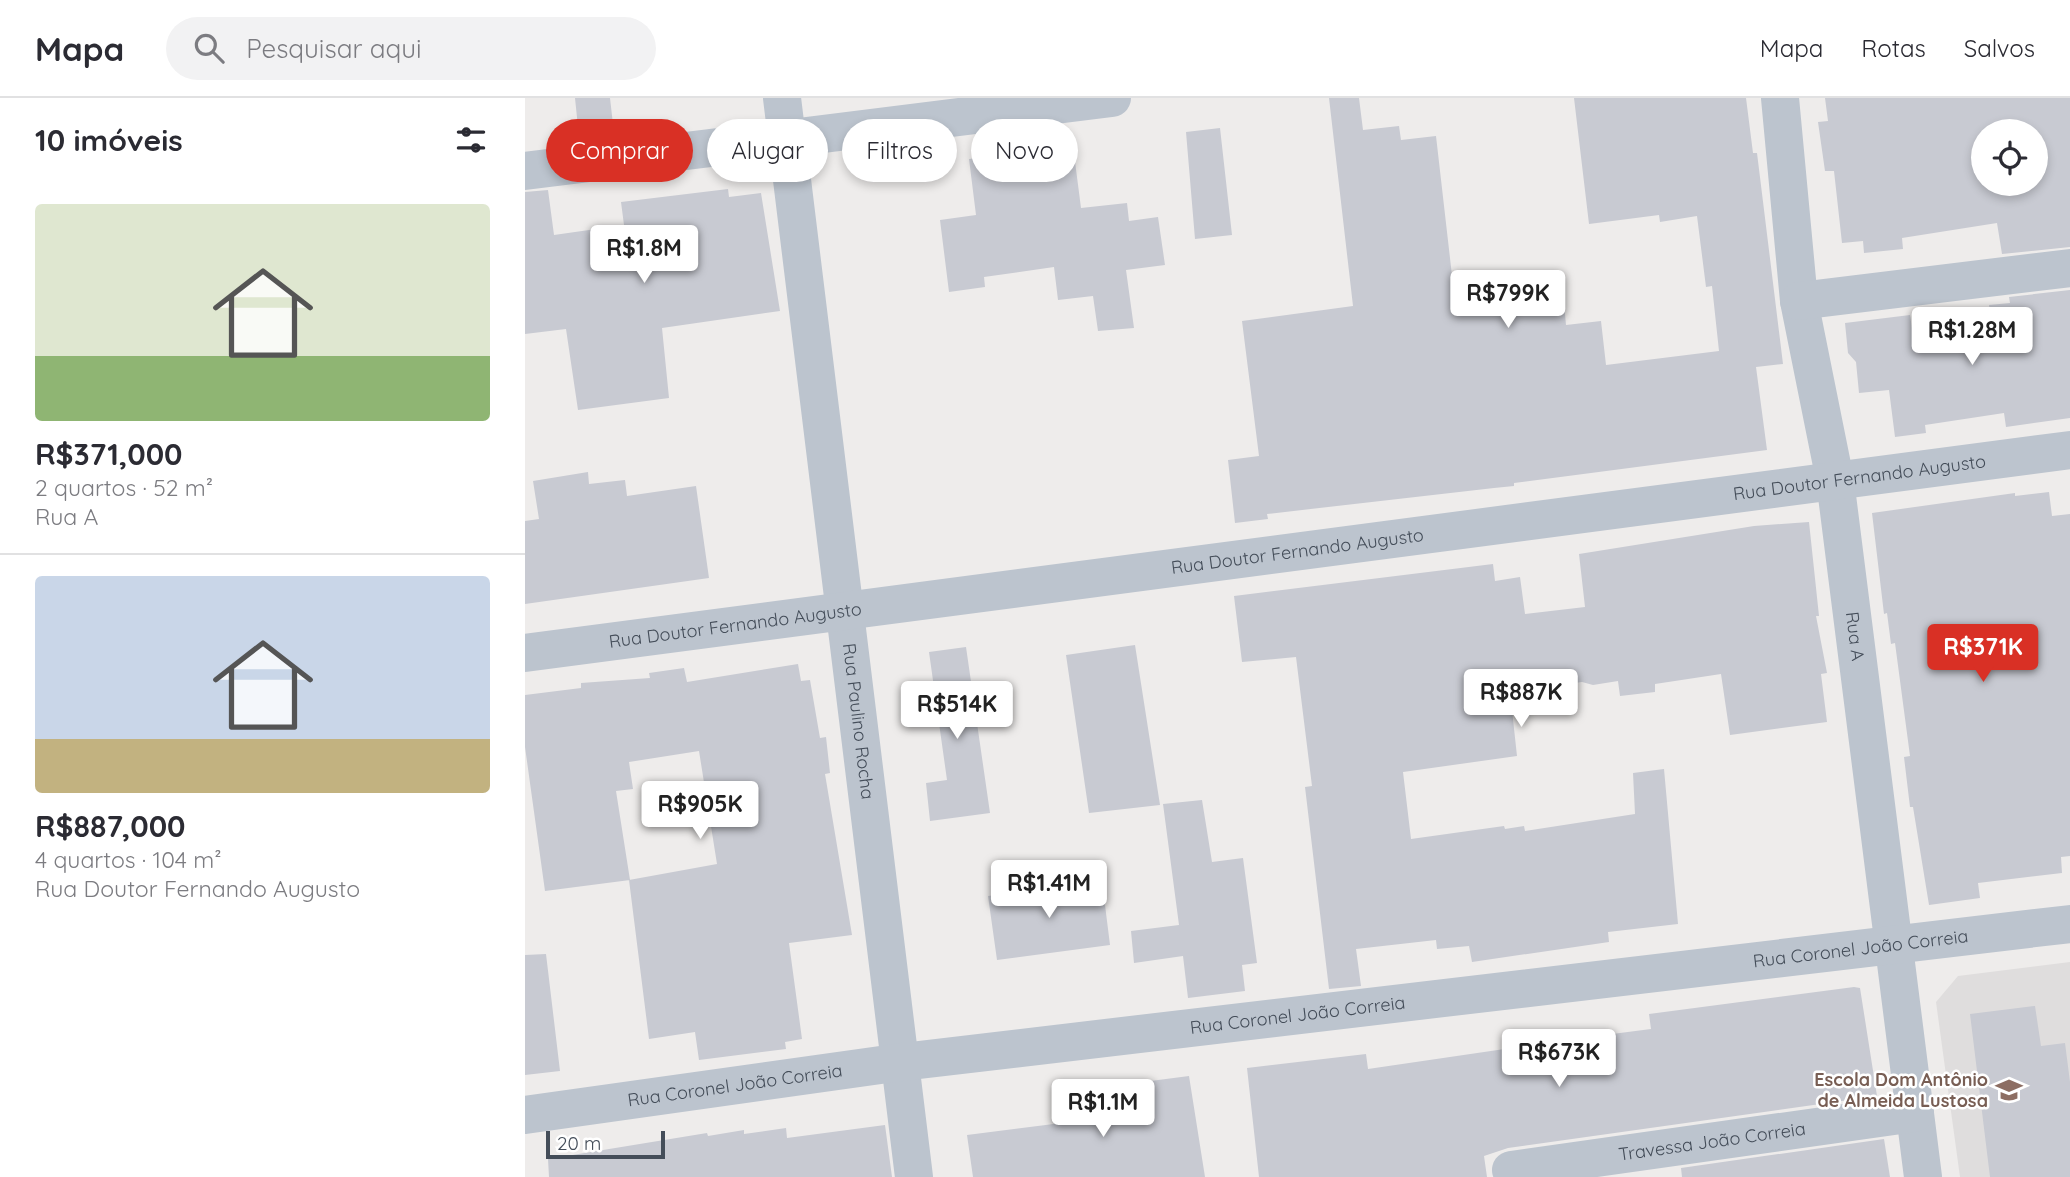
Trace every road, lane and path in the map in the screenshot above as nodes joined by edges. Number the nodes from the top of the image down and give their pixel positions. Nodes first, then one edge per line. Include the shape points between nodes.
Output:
1 (782, 98) edge
2 (1112, 98) edge
3 (1780, 98) edge
4 (785, 119) edge
5 (828, 134) edge
6 (707, 149) edge
7 (525, 171) edge
8 (792, 182) edge
9 (2070, 268) edge
10 (1799, 301) junction
11 (2070, 450) edge
12 (1835, 480) junction
13 (845, 612) junction
14 (525, 653) edge
15 (2070, 923) edge
16 (1892, 945) junction
17 (902, 1062) junction
18 (1915, 1113) junction
19 (525, 1115) edge
20 (1511, 1170) dead end
21 (914, 1177) edge
22 (1923, 1177) edge

1 - 4 street, Rua Paulino Rocha
2 - 5 street
3 - 10 street, Rua A
6 - 7 street
8 - 13 street, Rua Paulino Rocha
9 - 10 street
10 - 12 street, Rua A
11 - 12 street, Rua Doutor Fernando Augusto
12 - 13 street, Rua Doutor Fernando Augusto
12 - 16 street, Rua A
13 - 14 street, Rua Doutor Fernando Augusto
13 - 17 street, Rua Paulino Rocha
15 - 16 street, Rua Coronel João Correia
16 - 17 street, Rua Coronel João Correia
16 - 18 street, Rua A
17 - 19 street, Rua Coronel João Correia
17 - 21 street, Rua Paulino Rocha
18 - 20 street, Travessa João Correia
18 - 22 street, Rua A

